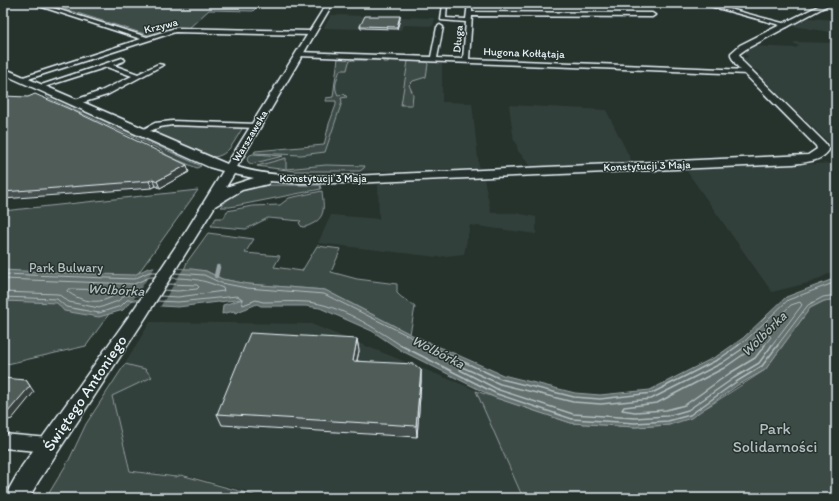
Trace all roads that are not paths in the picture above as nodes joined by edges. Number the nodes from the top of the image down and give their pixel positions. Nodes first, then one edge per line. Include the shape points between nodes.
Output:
1 (32, 3) edge
2 (330, 3) edge
3 (445, 3) edge
4 (470, 3) edge
5 (701, 3) edge
6 (829, 3) edge
7 (470, 14) junction
8 (652, 16) dead end
9 (469, 21) junction
10 (787, 25) junction
11 (440, 27) dead end
12 (311, 33) junction
13 (148, 39) junction
14 (299, 54) junction
15 (434, 59) junction
16 (122, 60) dead end
17 (466, 60) junction
18 (107, 65) junction
19 (160, 65) dead end
20 (3, 71) edge
21 (748, 72) junction
22 (138, 76) junction
23 (22, 79) junction
24 (39, 87) junction
25 (75, 103) junction
26 (256, 126) junction
27 (140, 133) junction
28 (230, 170) junction
29 (296, 179) junction
30 (207, 208) junction
31 (169, 268) joint
32 (3, 441) edge
33 (49, 445) junction
34 (30, 474) junction
35 (10, 498) edge
36 (16, 498) edge

1 - 13 street
2 - 12 street, Warszawska
3 - 9 street, Długa via 443,19
4 - 7 street, Długa
5 - 10 street
6 - 10 street, Konstytucji 3 Maja
7 - 8 street
7 - 9 street, Długa
9 - 17 street, Długa
10 - 21 street, Konstytucji 3 Maja via 736,51 736,59
11 - 15 street, Długa
12 - 13 street, Krzywa via 180,30
12 - 14 street, Warszawska
13 - 23 street, Krzywa
14 - 15 street, Hugona Kołłątaja
14 - 26 street, Warszawska
15 - 17 street, Hugona Kołłątaja
16 - 18 street
17 - 21 street, Hugona Kołłątaja
18 - 22 street
18 - 24 street
19 - 22 street
20 - 23 street, Konstytucji 3 Maja
21 - 29 street, Konstytucji 3 Maja via 818,140 823,150 819,155 786,160 477,174
22 - 25 street via 104,93
23 - 24 street, Konstytucji 3 Maja
24 - 25 street, Konstytucji 3 Maja
25 - 27 street, Konstytucji 3 Maja
26 - 27 street via 172,123
26 - 28 street, Warszawska
27 - 28 street, Konstytucji 3 Maja
28 - 29 street, Konstytucji 3 Maja
28 - 30 street, Warszawska
29 - 30 street via 258,181 241,185
30 - 31 street, Warszawska
31 - 33 street, Świętego Antoniego
32 - 33 street
33 - 34 street, Świętego Antoniego
34 - 35 street, Świętego Antoniego
34 - 36 street, Świętego Antoniego

